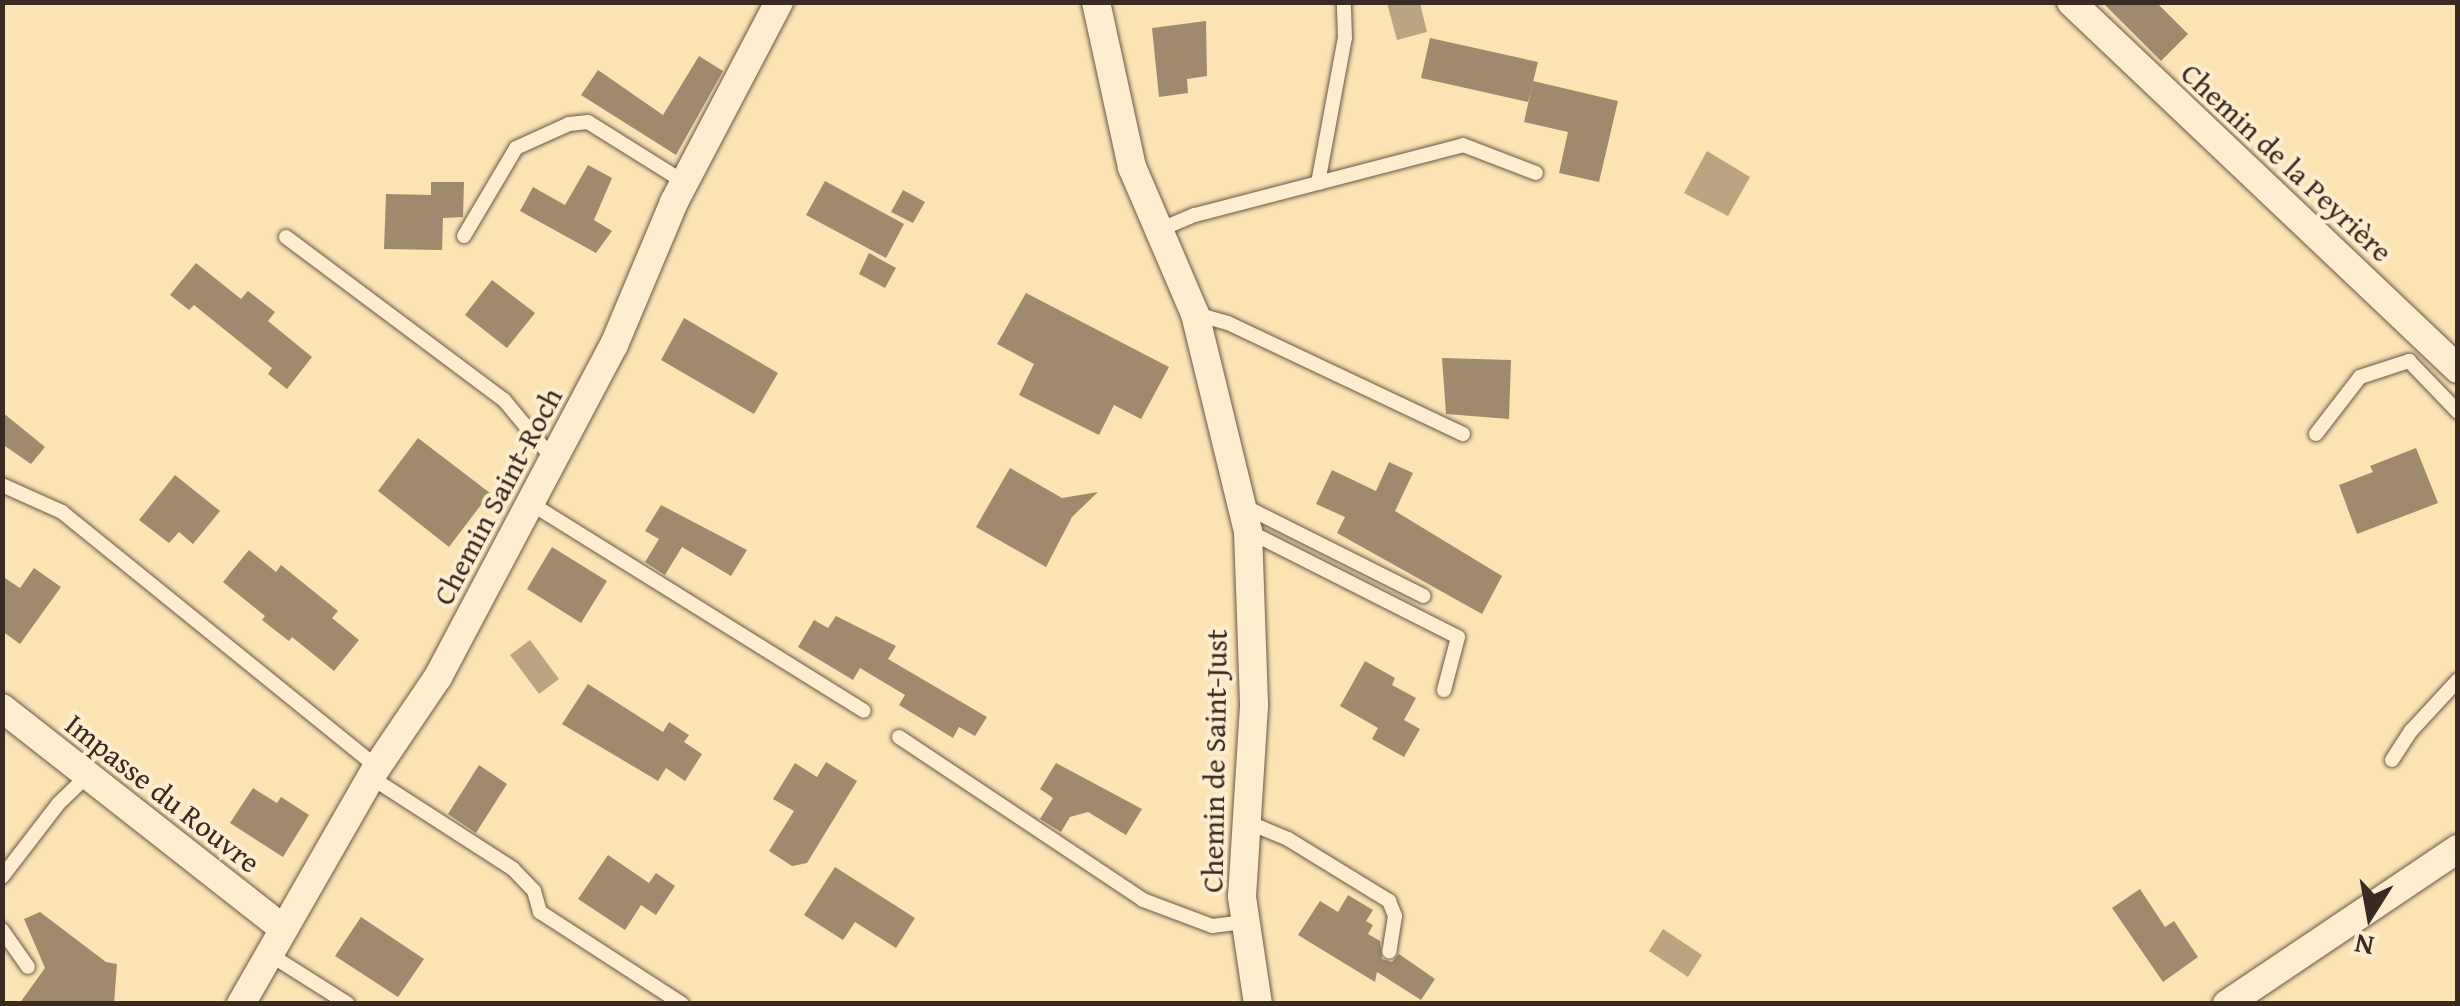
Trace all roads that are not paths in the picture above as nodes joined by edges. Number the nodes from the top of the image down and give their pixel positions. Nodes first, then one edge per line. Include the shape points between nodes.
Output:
1 (780, 2) edge
2 (1096, 2) edge
3 (1344, 2) edge
4 (2071, 2) edge
5 (1536, 174) dead end
6 (684, 182) junction
7 (1318, 183) junction
8 (1159, 230) junction
9 (464, 236) dead end
10 (286, 237) dead end
11 (1196, 314) junction
12 (2458, 369) edge
13 (2458, 412) edge
14 (1463, 434) dead end
15 (2316, 434) dead end
16 (554, 459) junction
17 (2, 484) edge
18 (530, 503) junction
19 (1244, 518) junction
20 (1424, 596) dead end
21 (2458, 680) edge
22 (1444, 690) dead end
23 (2, 708) edge
24 (864, 711) dead end
25 (899, 738) dead end
26 (2392, 760) dead end
27 (375, 772) junction
28 (88, 775) junction
29 (1246, 821) junction
30 (2458, 849) edge
31 (2, 876) edge
32 (1246, 922) junction
33 (284, 929) junction
34 (2, 930) edge
35 (1389, 952) dead end
36 (269, 954) junction
37 (28, 968) dead end
38 (241, 1004) edge
39 (348, 1004) edge
40 (682, 1004) edge
41 (1258, 1004) edge
42 (2226, 1004) edge

1 - 6 street, Chemin Saint-Roch
2 - 8 street, Chemin de Saint-Just via 1132,167
3 - 7 lane via 1345,38
4 - 12 street, Chemin de la Peyrière
5 - 7 lane via 1463,145
6 - 9 lane via 588,122 569,124 516,148
6 - 16 street, Chemin Saint-Roch via 614,346
7 - 8 lane
8 - 11 street, Chemin de Saint-Just
10 - 16 lane via 504,400
11 - 14 lane via 1228,322
11 - 19 street, Chemin de Saint-Just
13 - 15 lane via 2409,360 2360,377
16 - 18 street, Chemin Saint-Roch
17 - 27 lane via 62,512
18 - 24 lane
18 - 27 street, Chemin Saint-Roch via 438,677
19 - 20 lane
19 - 22 lane via 1458,637
19 - 29 street, Chemin de Saint-Just via 1254,706
21 - 26 lane
23 - 28 street, Impasse du Rouvre
25 - 32 lane via 1143,900 1212,926
27 - 33 street, Chemin Saint-Roch
27 - 40 lane via 513,869 534,891 540,912
28 - 31 lane
28 - 33 street, Impasse du Rouvre
29 - 32 street, Chemin de Saint-Just
29 - 35 lane via 1388,901 1395,916
30 - 42 street
32 - 41 street, Chemin de Saint-Just
33 - 36 street, Chemin Saint-Roch
34 - 37 lane
36 - 38 street, Chemin Saint-Roch
36 - 39 lane

